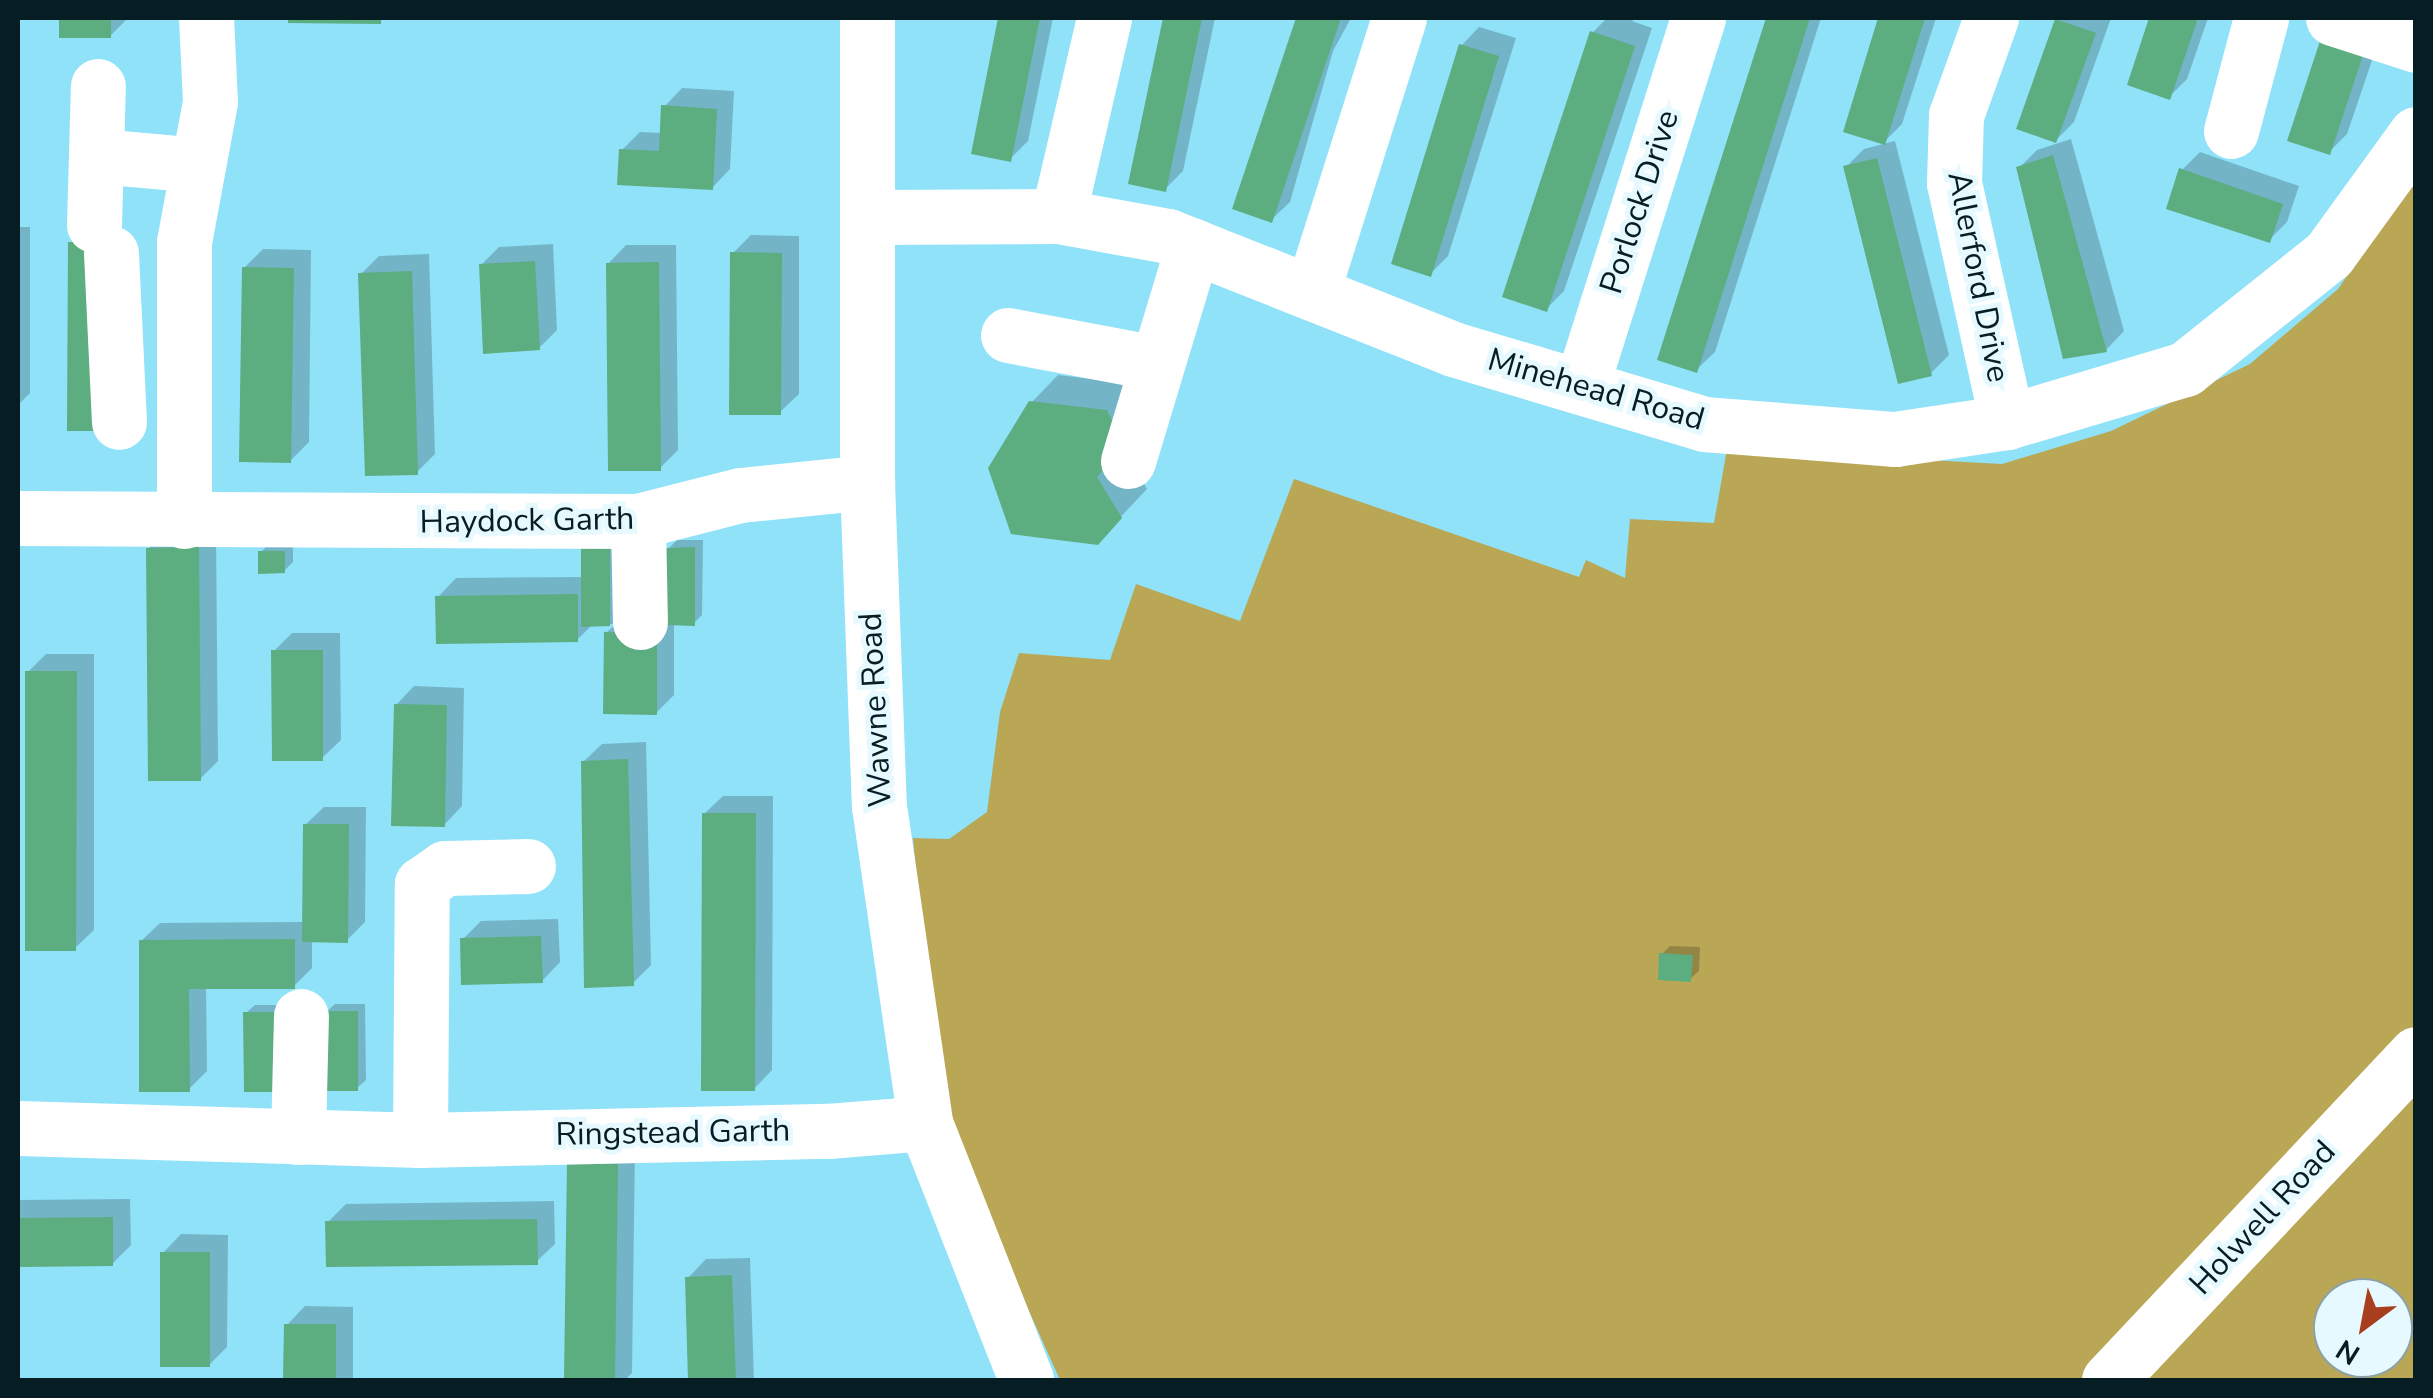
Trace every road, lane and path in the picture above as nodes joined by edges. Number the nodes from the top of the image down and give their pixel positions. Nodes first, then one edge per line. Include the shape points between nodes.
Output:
1 (206, 18) edge
2 (868, 18) edge
3 (1104, 18) edge
4 (1399, 18) edge
5 (1698, 18) edge
6 (1990, 18) edge
7 (2261, 18) edge
8 (2333, 18) edge
9 (2416, 45) edge
10 (98, 86) dead end
11 (2231, 131) dead end
12 (2416, 134) edge
13 (98, 156) junction
14 (198, 165) junction
15 (1058, 216) junction
16 (870, 217) junction
17 (1193, 246) junction
18 (1314, 290) junction
19 (1008, 334) dead end
20 (183, 340) junction
21 (116, 341) junction
22 (1156, 363) junction
23 (1581, 388) junction
24 (119, 422) dead end
25 (2007, 422) junction
26 (1128, 460) dead end
27 (867, 482) junction
28 (18, 518) edge
29 (184, 521) junction
30 (638, 521) junction
31 (640, 622) dead end
32 (528, 866) dead end
33 (301, 1016) dead end
34 (2416, 1054) edge
35 (925, 1122) junction
36 (18, 1128) edge
37 (298, 1137) junction
38 (420, 1140) junction
39 (1026, 1380) edge
40 (2110, 1380) edge

1 - 14 street via 210,102
2 - 16 street, Wawne Road
3 - 15 street
4 - 18 street
5 - 23 street, Porlock Drive
6 - 25 street, Allerford Drive via 1956,116 1954,184
7 - 11 street
8 - 9 street
10 - 13 street
12 - 25 street, Minehead Road via 2328,254 2185,369
13 - 14 street
13 - 21 street
14 - 20 street via 184,242
15 - 16 street, Minehead Road
15 - 17 street, Minehead Road
16 - 27 street, Wawne Road
17 - 18 street, Minehead Road
17 - 22 street
18 - 23 street, Minehead Road via 1453,349
19 - 22 street
20 - 21 street
20 - 29 street
21 - 24 street
22 - 26 street
23 - 25 street, Minehead Road via 1704,424 1895,439
27 - 30 street, Haydock Garth via 740,496
27 - 35 street, Wawne Road via 879,806
28 - 29 street, Haydock Garth
29 - 30 street, Haydock Garth
30 - 31 street
32 - 38 street via 445,868 422,884
33 - 37 street
34 - 40 street, Holwell Road
35 - 38 street, Ringstead Garth via 828,1132
35 - 39 street, Wawne Road
36 - 37 street, Ringstead Garth
37 - 38 street, Ringstead Garth

